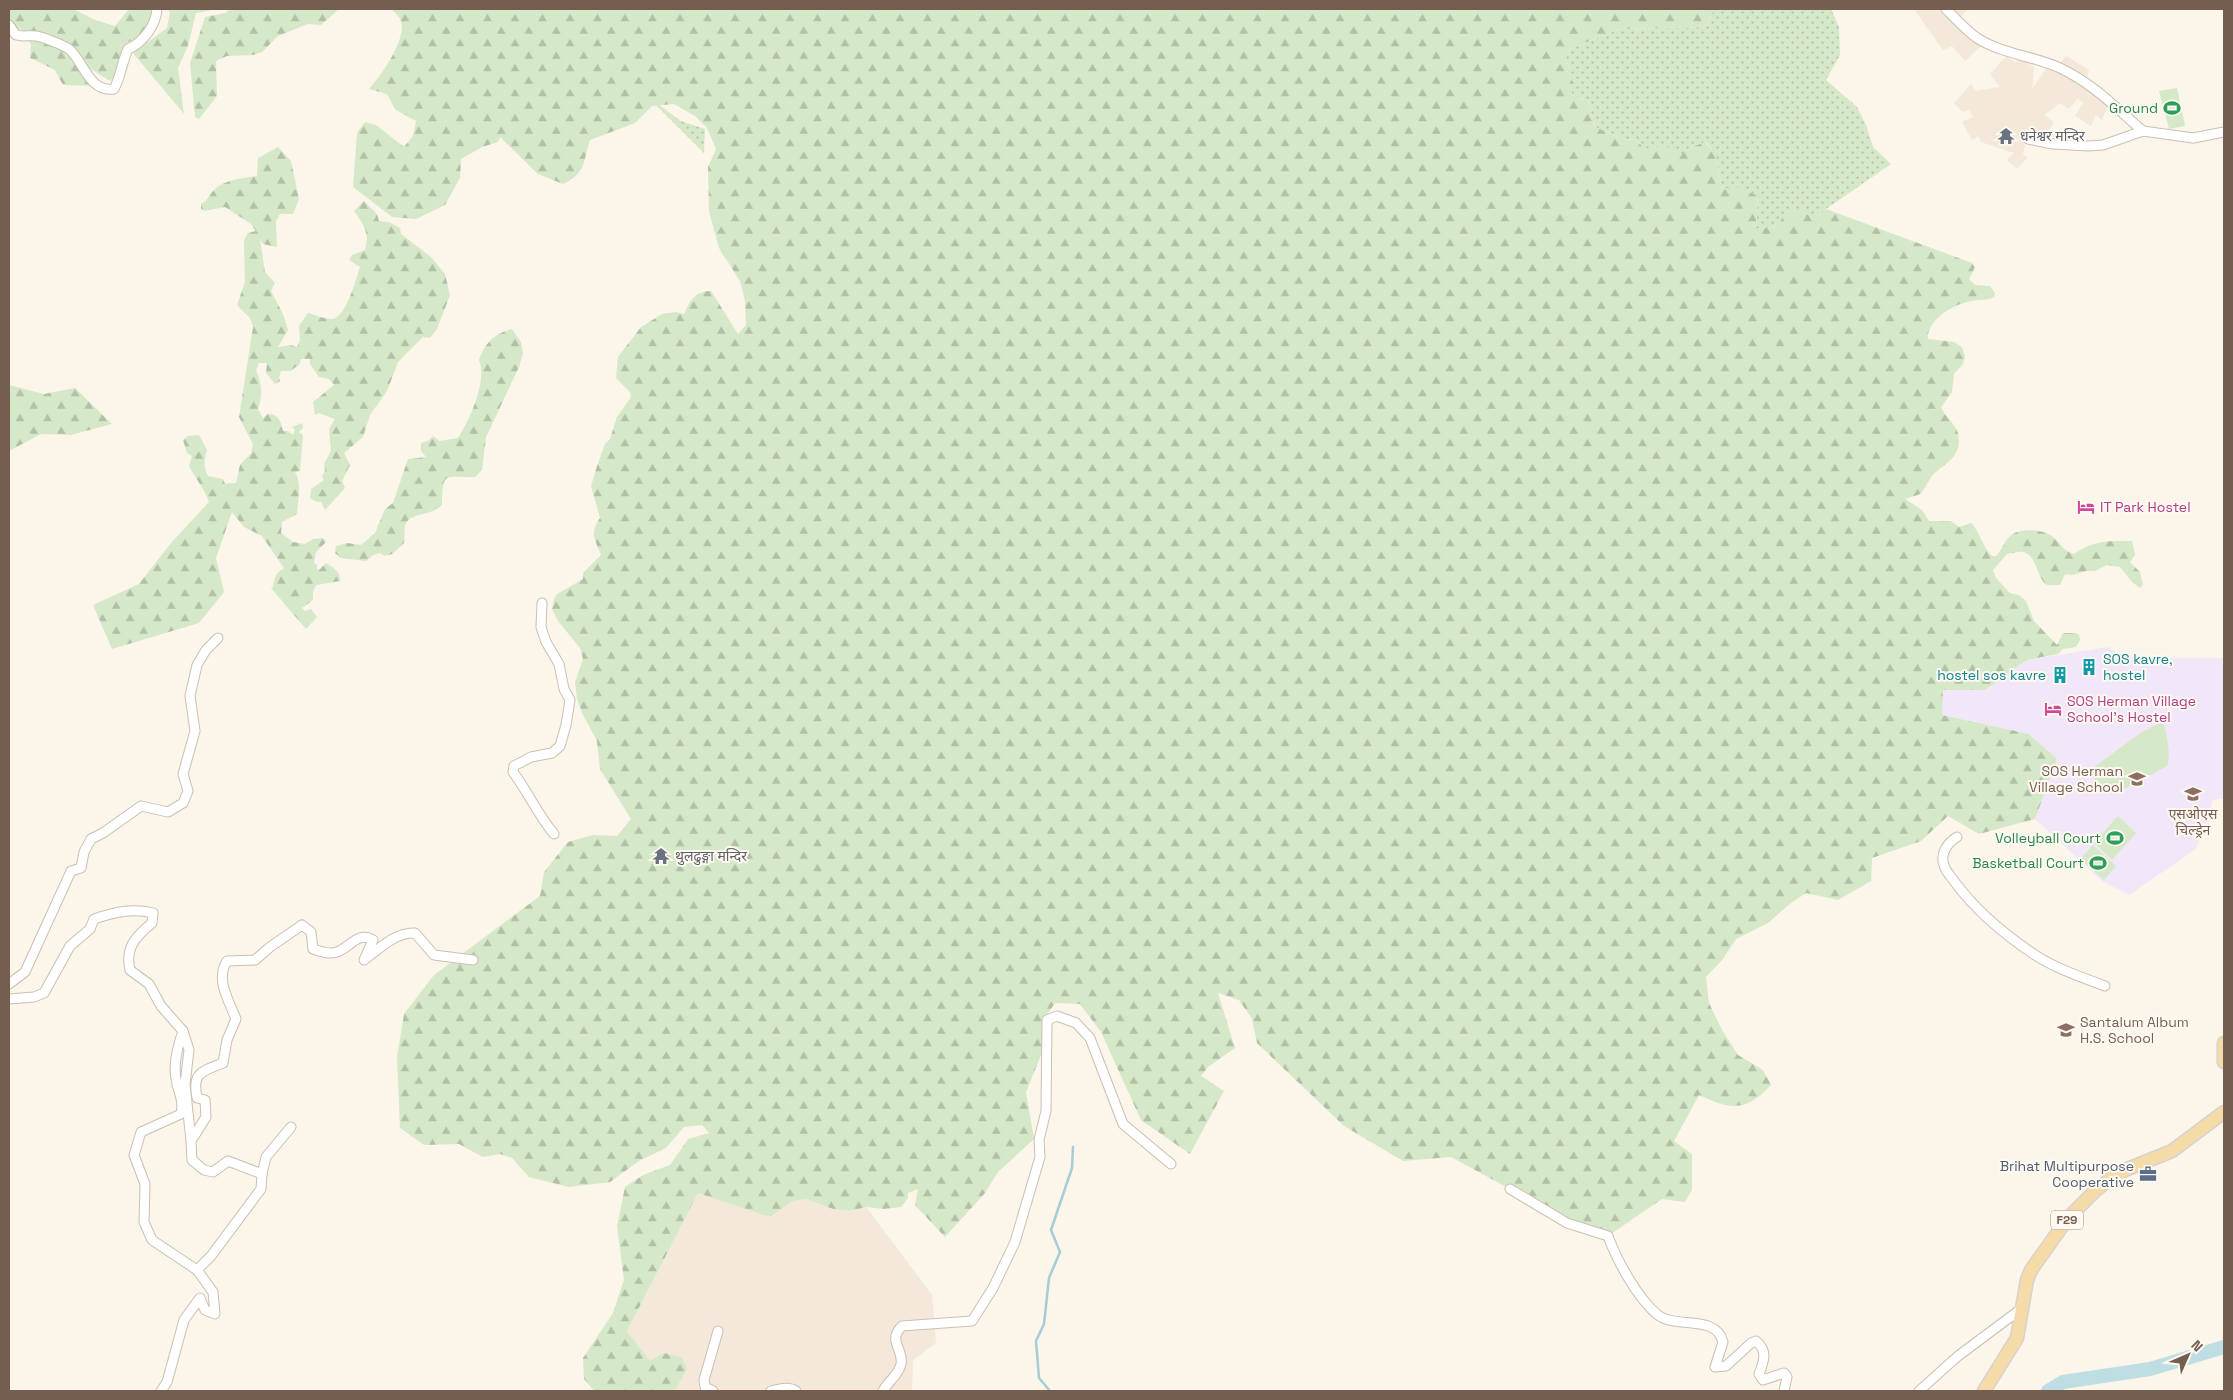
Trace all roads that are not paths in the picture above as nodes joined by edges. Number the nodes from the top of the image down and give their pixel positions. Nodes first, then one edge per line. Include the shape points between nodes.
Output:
1 (157, 9) edge
2 (1946, 9) edge
3 (9, 25) edge
4 (2143, 131) junction
5 (2224, 132) edge
6 (2028, 139) dead end
7 (542, 603) dead end
8 (218, 638) dead end
9 (554, 834) dead end
10 (1957, 837) dead end
11 (473, 960) dead end
12 (9, 984) edge
13 (2105, 986) dead end
14 (9, 999) edge
15 (183, 1031) junction
16 (2224, 1043) edge
17 (2224, 1062) edge
18 (2224, 1112) edge
19 (291, 1127) dead end
20 (191, 1141) junction
21 (1170, 1164) dead end
22 (262, 1174) junction
23 (1510, 1189) dead end
24 (197, 1270) junction
25 (2021, 1309) junction
26 (718, 1331) dead end
27 (161, 1391) edge
28 (714, 1391) edge
29 (771, 1391) edge
30 (796, 1391) edge
31 (883, 1391) edge
32 (1784, 1391) edge
33 (1919, 1391) edge
34 (1984, 1391) edge

1 - 3 street via 155,21 143,40 128,49 111,90 85,74 69,49 41,37 16,35
2 - 4 street via 1983,41 2042,60 2080,79 2103,94
4 - 5 street via 2192,138
4 - 6 street via 2104,145 2053,144
7 - 9 street via 541,627 560,664 564,689 570,700 566,725 560,746 552,753 514,766 513,772
8 - 12 street via 197,665 190,696 195,731 183,774 188,791 183,803 168,812 141,806 91,839 81,868 71,871 25,972
10 - 13 street via 1950,841 1942,854 1944,866 1985,918 2035,955 2064,971
11 - 20 street via 434,955 415,933 396,936 364,960 373,940 366,936 359,936 336,952 325,953 313,949 311,932 302,926 255,960 227,961 221,969 221,979 236,1019 227,1040 223,1063 202,1071 196,1078 198,1098 205,1100 206,1117
14 - 15 street via 44,993 70,946 90,929 94,919 120,910 137,910 153,913 152,924 132,945 127,957 130,970 149,984 161,1006
15 - 20 street via 189,1050 185,1084
15 - 24 street via 177,1048 175,1077 183,1102 181,1114 141,1132 134,1155 145,1184 144,1222 152,1240
16 - 17 main road
18 - 25 main road, F29 via 2172,1151 2118,1174 2095,1191 2068,1218 2034,1265
19 - 22 street via 266,1157
20 - 22 street via 192,1160 204,1170 213,1172 228,1161
21 - 31 street via 1123,1124 1090,1038 1076,1023 1057,1016 1047,1020 1046,1111 1039,1140 1040,1156 1015,1242 993,1288 972,1321 907,1325 896,1331 901,1366
22 - 24 street via 261,1189
23 - 32 street via 1567,1223 1608,1236 1613,1251 1636,1288 1658,1315 1669,1321 1713,1328 1723,1342 1714,1367 1726,1366 1751,1343 1756,1342 1763,1347 1765,1359 1760,1378 1763,1380 1784,1373 1787,1377
24 - 27 street via 213,1292 215,1314 205,1310 200,1298 184,1320 167,1382
25 - 33 street via 1958,1356
25 - 34 main road, F29 via 2015,1345
26 - 28 street via 704,1380 705,1387
29 - 30 street via 782,1388

